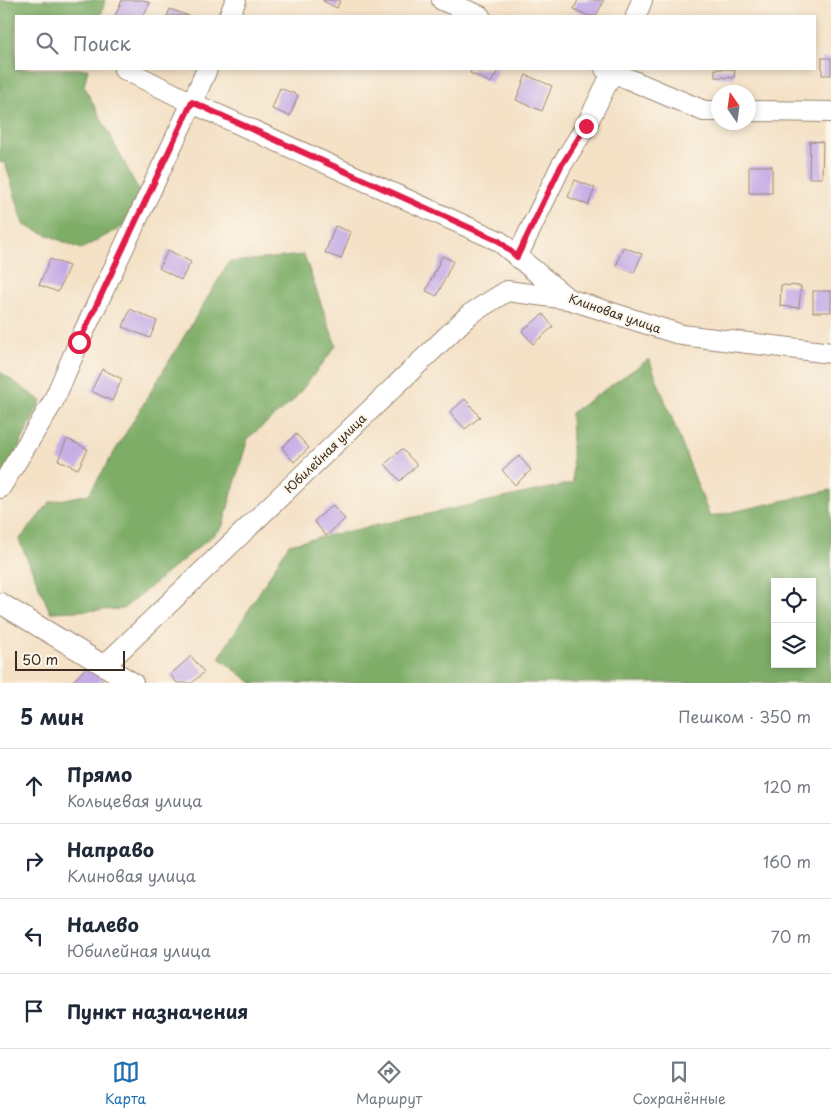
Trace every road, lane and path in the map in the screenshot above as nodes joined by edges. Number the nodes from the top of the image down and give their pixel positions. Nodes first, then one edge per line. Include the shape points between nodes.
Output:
1 (236, 0) edge
2 (442, 0) edge
3 (642, 0) edge
4 (229, 15) edge
5 (478, 15) edge
6 (636, 15) edge
7 (126, 70) edge
8 (207, 70) edge
9 (611, 70) edge
10 (192, 102) junction
11 (711, 111) edge
12 (756, 111) edge
13 (831, 112) edge
14 (517, 257) junction
15 (568, 299) junction
16 (831, 354) edge
17 (0, 488) edge
18 (0, 604) edge
19 (105, 665) junction
20 (133, 683) edge

1 - 4 street
2 - 5 street
3 - 6 street
7 - 10 street, Клиновая улица
8 - 10 street
9 - 11 street via 704,111
9 - 14 street via 586,126 561,166
10 - 14 street, Клиновая улица via 499,241
10 - 17 street via 54,402
12 - 13 street
14 - 15 street, Клиновая улица
15 - 16 street, Клиновая улица via 682,335
15 - 19 street, Юбилейная улица via 507,291 470,314
18 - 19 street
19 - 20 street

